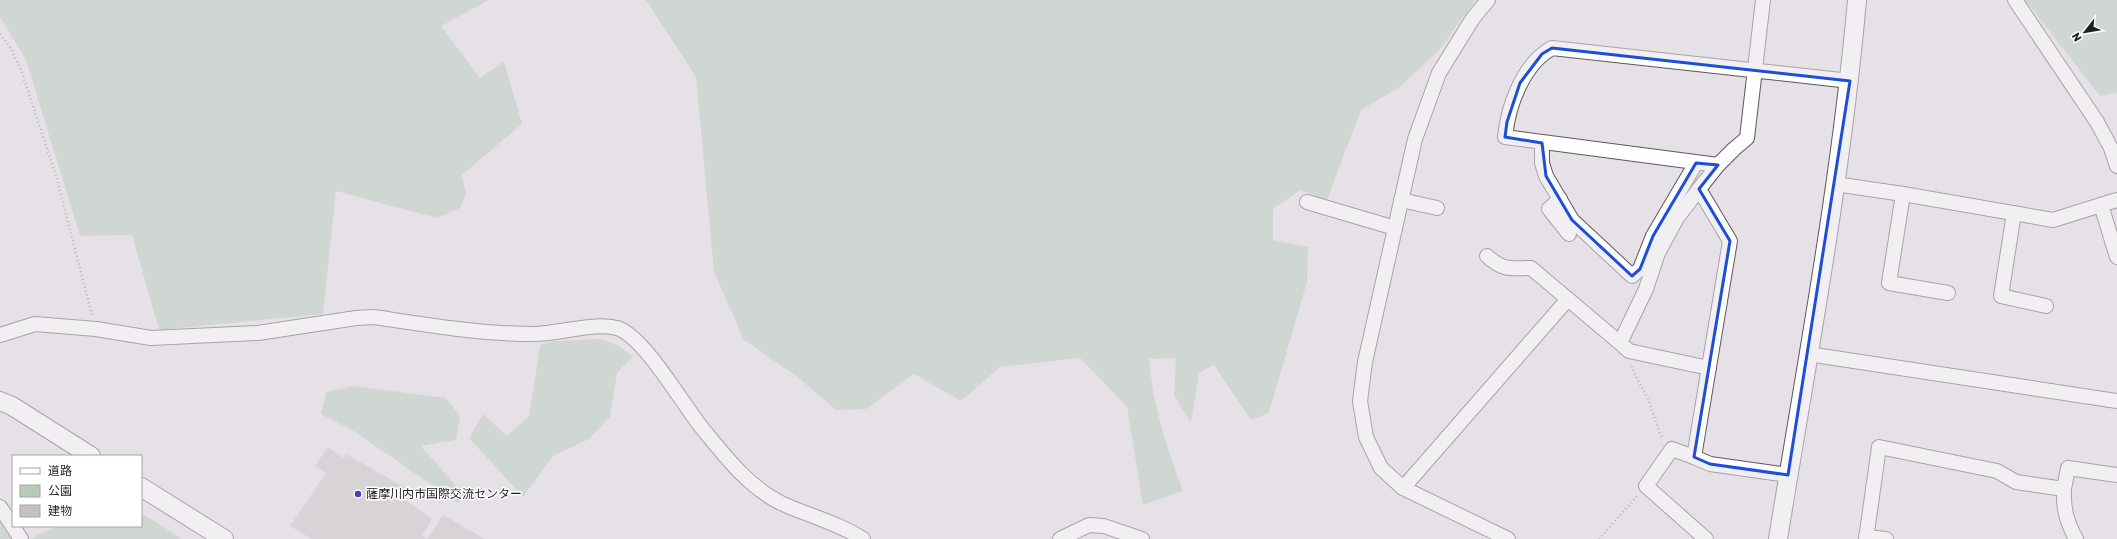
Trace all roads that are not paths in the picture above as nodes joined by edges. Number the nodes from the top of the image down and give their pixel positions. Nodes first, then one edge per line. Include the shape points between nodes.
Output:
1 (1488, 0) edge
2 (1763, 0) edge
3 (1857, 0) edge
4 (2016, 0) edge
5 (1755, 70) junction
6 (1850, 81) junction
7 (1542, 143) junction
8 (1696, 163) junction
9 (1718, 165) junction
10 (2117, 166) edge
11 (1835, 184) junction
12 (1699, 189) junction
13 (1903, 194) junction
14 (1560, 199) junction
15 (1401, 200) junction
16 (2117, 200) edge
17 (1307, 202) dead end
18 (2101, 205) junction
19 (1437, 208) dead end
20 (2014, 213) junction
21 (1395, 228) junction
22 (1569, 234) dead end
23 (1487, 256) dead end
24 (2117, 257) edge
25 (1948, 293) dead end
26 (1568, 299) junction
27 (2046, 306) dead end
28 (0, 335) edge
29 (1624, 347) junction
30 (1808, 354) junction
31 (1709, 368) junction
32 (0, 401) edge
33 (2117, 401) edge
34 (89, 455) edge
35 (1694, 457) junction
36 (1788, 475) junction
37 (2117, 475) edge
38 (142, 488) edge
39 (1402, 488) junction
40 (2064, 489) junction
41 (0, 507) edge
42 (12, 525) edge
43 (13, 527) edge
44 (1866, 538) edge
45 (21, 539) edge
46 (224, 539) edge
47 (863, 539) edge
48 (1060, 539) edge
49 (1142, 539) edge
50 (1508, 539) edge
51 (1706, 539) edge
52 (1778, 539) edge
53 (1886, 539) edge
54 (2076, 539) edge

1 - 15 street via 1472,18 1439,74 1415,139
2 - 5 street
3 - 6 street
4 - 10 street via 2097,122
5 - 6 street
5 - 7 street via 1552,48 1542,54 1520,83 1506,122 1505,137
5 - 9 street via 1747,138
6 - 11 street
7 - 8 street
7 - 14 street via 1542,163 1546,176
8 - 9 street
8 - 14 street via 1653,236 1640,269 1632,276 1572,220
9 - 12 street
11 - 13 street
11 - 30 street
12 - 29 street via 1677,218 1658,253
12 - 31 street via 1730,241
13 - 20 street
13 - 25 street via 1889,283
14 - 22 street via 1549,209
15 - 19 street
15 - 21 street
16 - 18 street
17 - 21 street
18 - 20 street via 2053,220
18 - 24 street
20 - 27 street via 2001,296
21 - 39 street via 1364,362 1360,401 1366,437 1381,468
23 - 26 street via 1504,268 1531,268
26 - 29 street
26 - 39 street
28 - 47 street via 35,324 96,329 151,338 251,334 374,317 486,334 535,334 603,327 617,328 637,341 739,472 782,504 834,523
29 - 31 street
30 - 33 street
30 - 36 street
31 - 35 street
32 - 34 street
35 - 36 street via 1710,464
35 - 51 street via 1672,449 1646,486
36 - 52 street
37 - 40 street via 2068,468
38 - 46 street
39 - 50 street
40 - 44 street via 2016,482 1997,471 1879,446
40 - 54 street via 2063,507
41 - 42 street
43 - 45 street
44 - 53 street
48 - 49 street via 1089,525 1104,526

